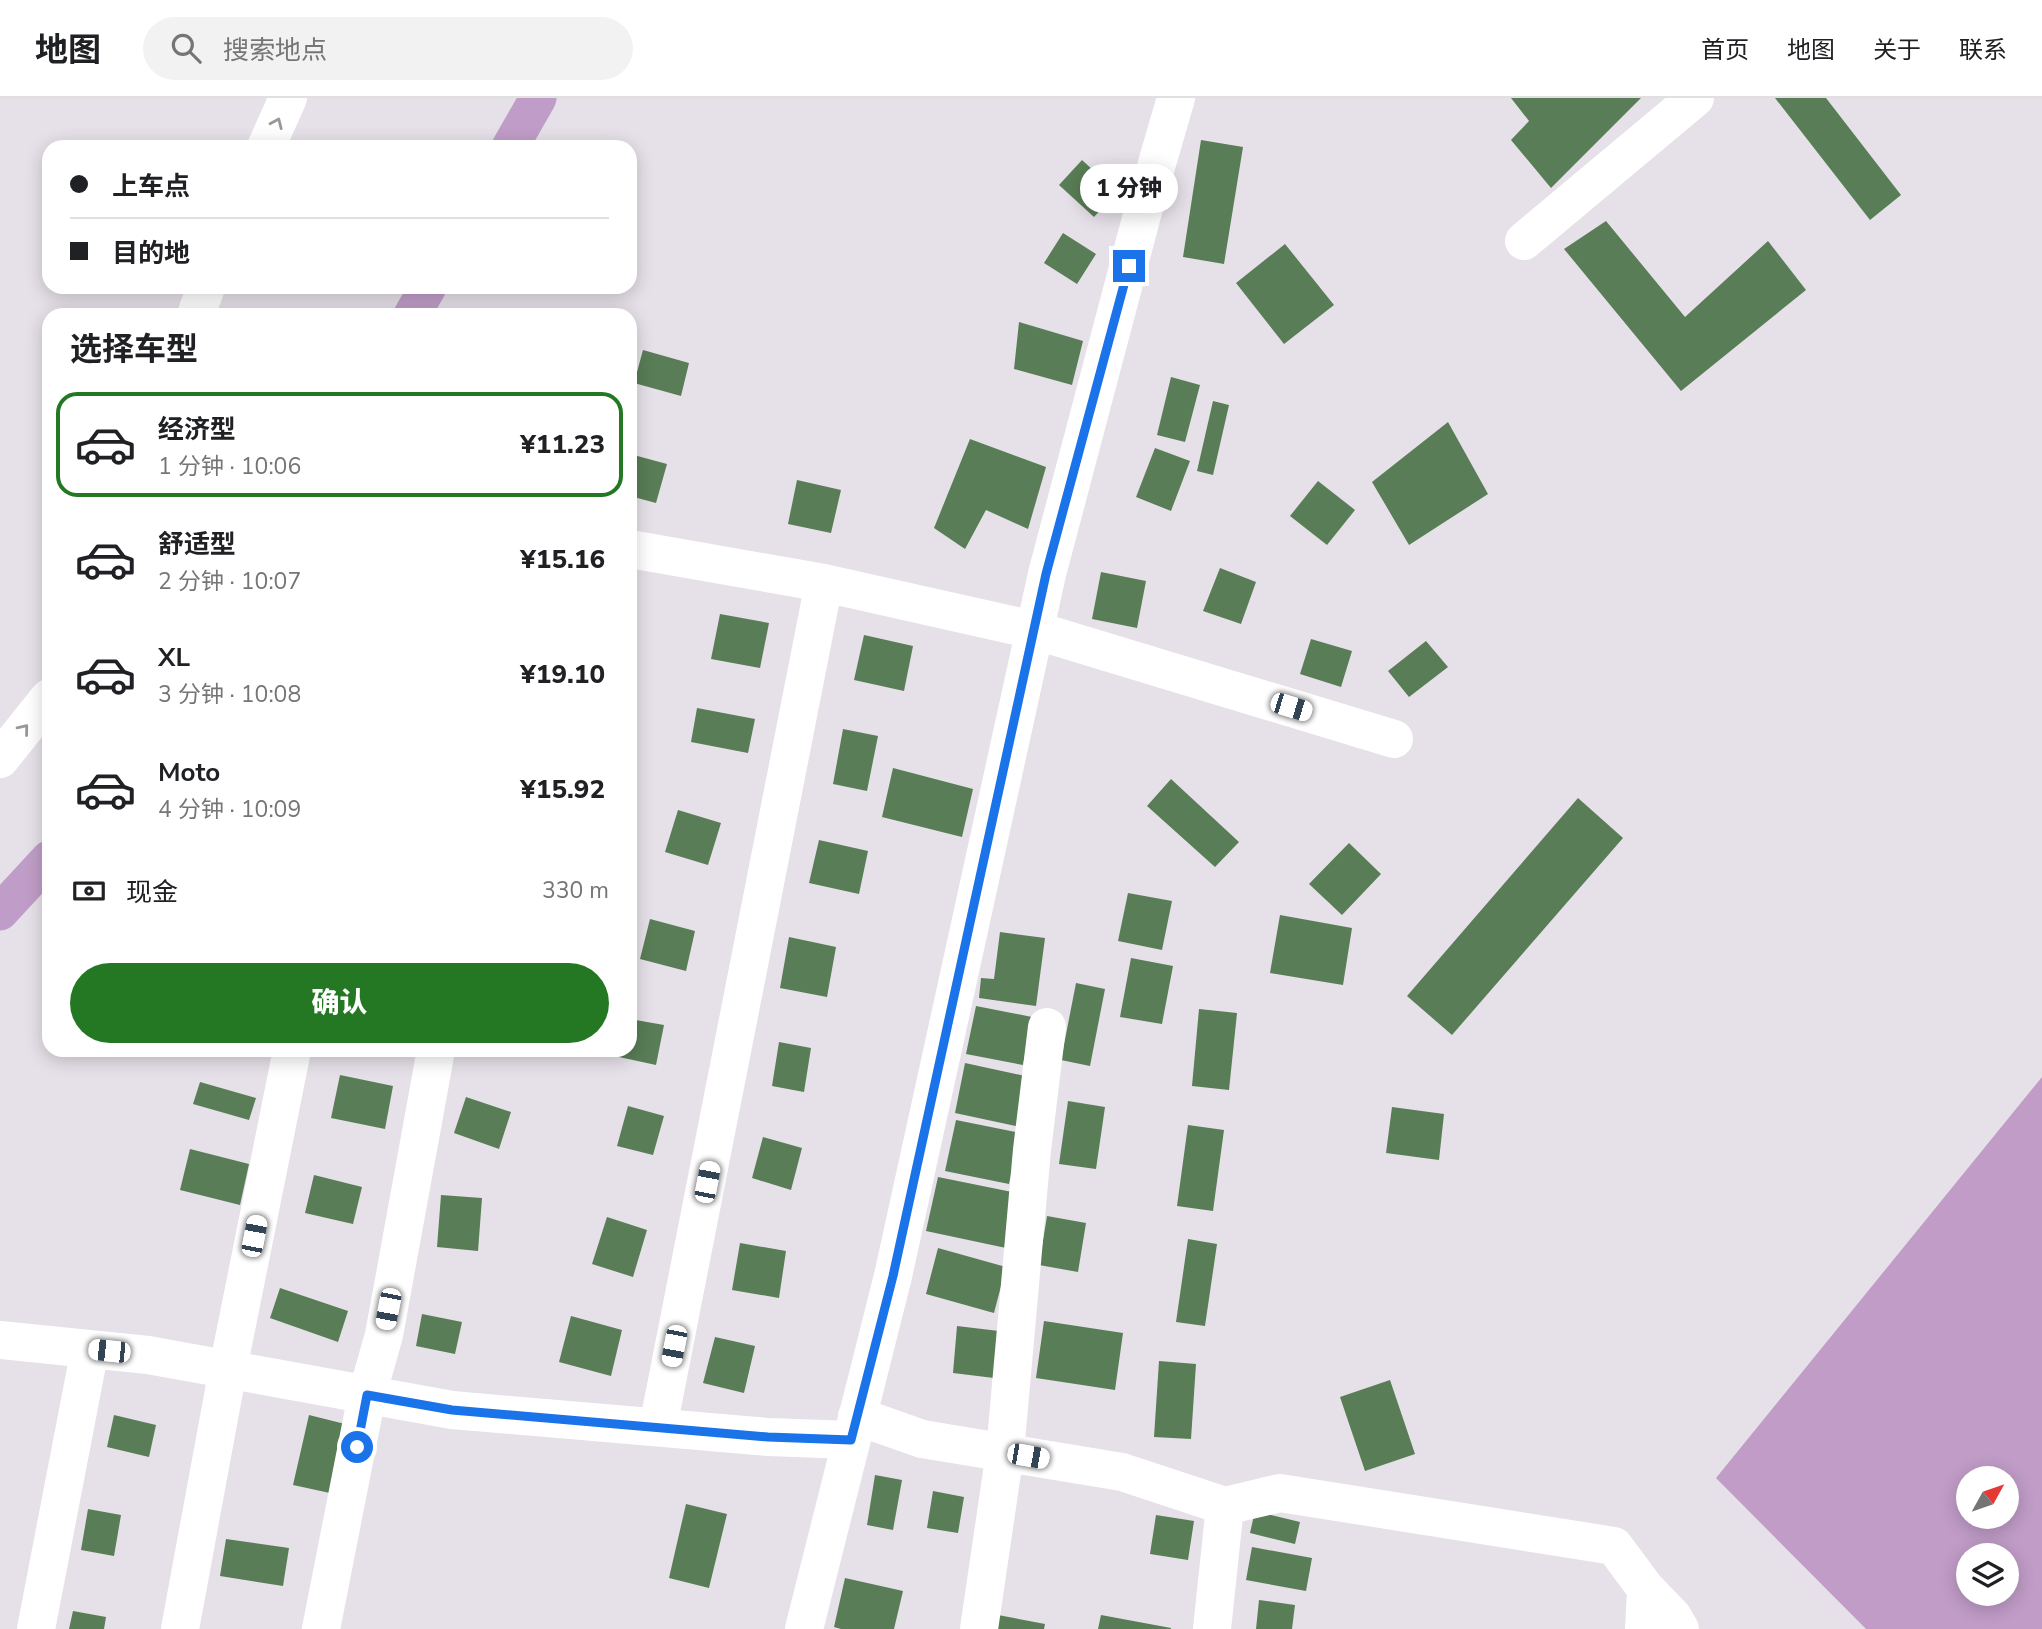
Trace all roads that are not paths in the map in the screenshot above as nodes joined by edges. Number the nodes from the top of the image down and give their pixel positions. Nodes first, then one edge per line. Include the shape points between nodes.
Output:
1 (288, 98) edge
2 (1176, 98) edge
3 (1695, 98) edge
4 (269, 140) edge
5 (1524, 241) dead end
6 (637, 550) edge
7 (824, 583) junction
8 (1034, 630) junction
9 (42, 707) edge
10 (1394, 738) dead end
11 (0, 759) edge
12 (1047, 1027) dead end
13 (291, 1057) edge
14 (435, 1057) edge
15 (0, 1340) edge
16 (90, 1349) junction
17 (228, 1369) junction
18 (367, 1395) junction
19 (658, 1427) junction
20 (854, 1428) junction
21 (1005, 1452) junction
22 (1224, 1506) junction
23 (1646, 1588) junction
24 (36, 1629) edge
25 (180, 1629) edge
26 (321, 1629) edge
27 (804, 1629) edge
28 (979, 1629) edge
29 (1212, 1629) edge
30 (1644, 1629) edge
31 (1680, 1629) edge

4 -> 1 street
2 - 8 street
3 - 5 street
6 - 7 street
7 - 8 street
7 - 19 street
8 - 10 street
8 - 20 street via 893,1276
11 -> 9 street
12 - 21 street
13 - 17 street
14 - 18 street via 384,1335
15 - 16 street
16 - 17 street
16 - 24 street
17 - 18 street
17 - 25 street
18 - 19 street via 452,1410
18 - 26 street
19 - 20 street via 768,1437
20 - 21 street
20 - 27 street
21 - 22 street via 1122,1472
21 - 28 street
22 - 23 street via 1280,1493 1614,1546
22 - 29 street
23 - 30 street
23 - 31 street

